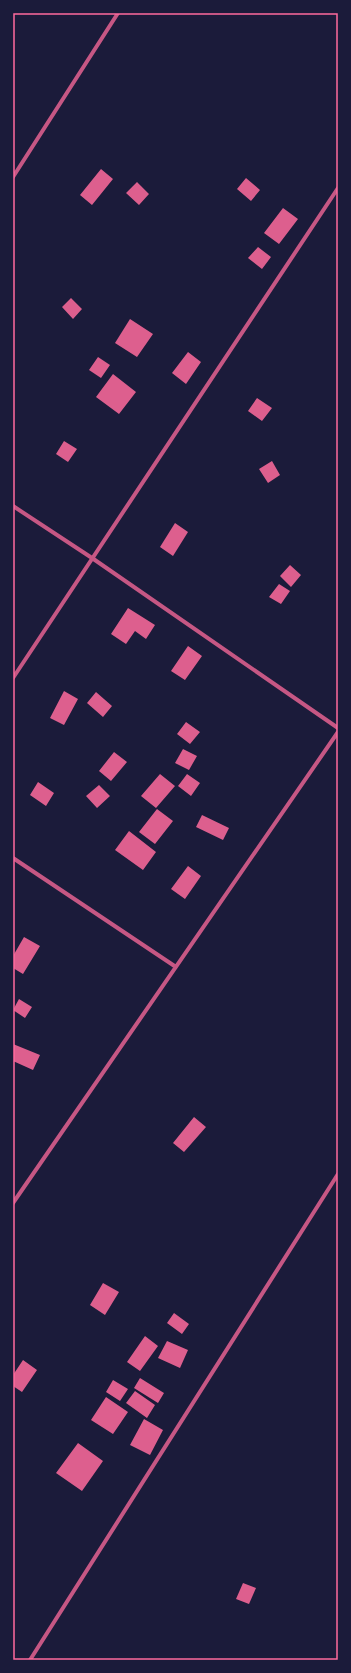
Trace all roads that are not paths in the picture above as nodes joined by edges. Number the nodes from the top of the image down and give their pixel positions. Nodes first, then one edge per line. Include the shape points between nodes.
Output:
1 (118, 13) edge
2 (13, 177) edge
3 (338, 188) edge
4 (13, 506) edge
5 (92, 558) junction
6 (13, 678) edge
7 (338, 728) edge
8 (338, 732) edge
9 (13, 858) edge
10 (176, 967) junction
11 (338, 1174) edge
12 (13, 1203) edge
13 (30, 1660) edge

1 - 2 street
3 - 5 street
4 - 5 street
5 - 6 street
5 - 7 street
8 - 10 street
9 - 10 street
10 - 12 street
11 - 13 street

